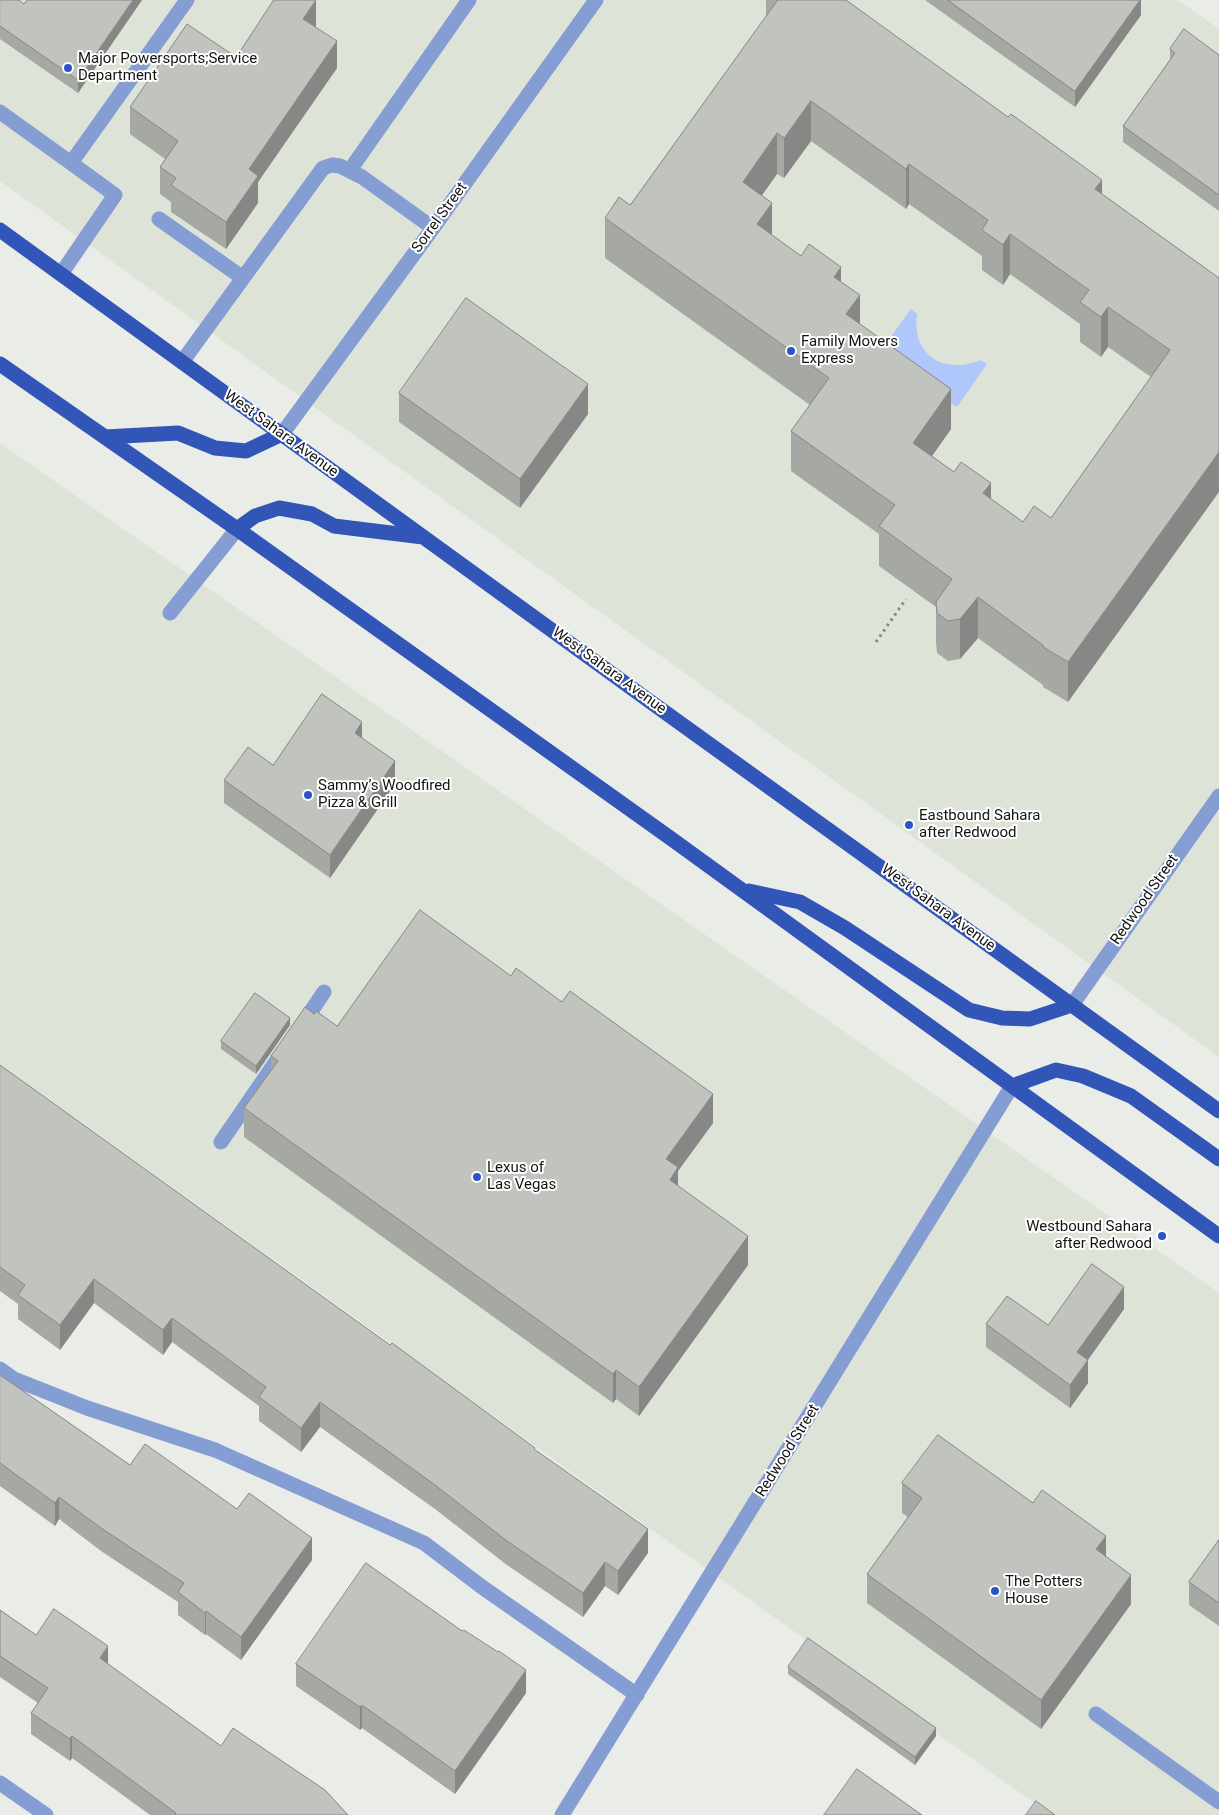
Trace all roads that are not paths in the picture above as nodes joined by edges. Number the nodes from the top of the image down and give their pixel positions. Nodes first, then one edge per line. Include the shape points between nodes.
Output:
1 (188, 0) edge
2 (469, 0) edge
3 (596, 0) edge
4 (0, 112) edge
5 (71, 163) junction
6 (350, 170) junction
7 (159, 219) dead end
8 (433, 228) junction
9 (0, 230) edge
10 (61, 274) junction
11 (243, 278) junction
12 (182, 362) junction
13 (0, 364) edge
14 (282, 434) junction
15 (105, 437) junction
16 (236, 530) junction
17 (424, 537) junction
18 (170, 614) dead end
19 (1219, 796) edge
20 (742, 890) junction
21 (324, 992) dead end
22 (1072, 1005) junction
23 (1012, 1086) junction
24 (1219, 1111) edge
25 (221, 1142) dead end
26 (1219, 1159) edge
27 (1219, 1236) edge
28 (0, 1369) edge
29 (637, 1695) junction
30 (1096, 1714) dead end
31 (0, 1783) edge
32 (1219, 1802) edge
33 (46, 1815) edge
34 (562, 1815) edge

1 - 5 street
2 - 6 street
3 - 8 street, Sorrel Street
4 - 5 street
5 - 10 street via 115,195
6 - 8 street
6 - 11 street via 332,165 323,168
7 - 11 street
8 - 14 street, Sorrel Street
9 - 10 main road, West Sahara Avenue
10 - 12 main road, West Sahara Avenue
11 - 12 street
12 - 14 main road, West Sahara Avenue
13 - 15 main road
14 - 15 main road via 246,451 215,448 178,433
14 - 17 main road, West Sahara Avenue
15 - 16 main road
16 - 17 main road via 254,516 279,508 312,514 334,526
16 - 18 street
16 - 20 main road
17 - 22 main road, West Sahara Avenue
19 - 22 street, Redwood Street
20 - 22 main road via 800,902 846,928 969,1010 1002,1018 1030,1019
20 - 23 main road
21 - 25 street
22 - 24 main road, West Sahara Avenue
23 - 26 main road via 1056,1070 1083,1076 1131,1096
23 - 27 main road
23 - 29 street, Redwood Street
28 - 29 street via 14,1379 87,1408 214,1450 424,1543
29 - 34 street, Redwood Street
30 - 32 street
31 - 33 street

